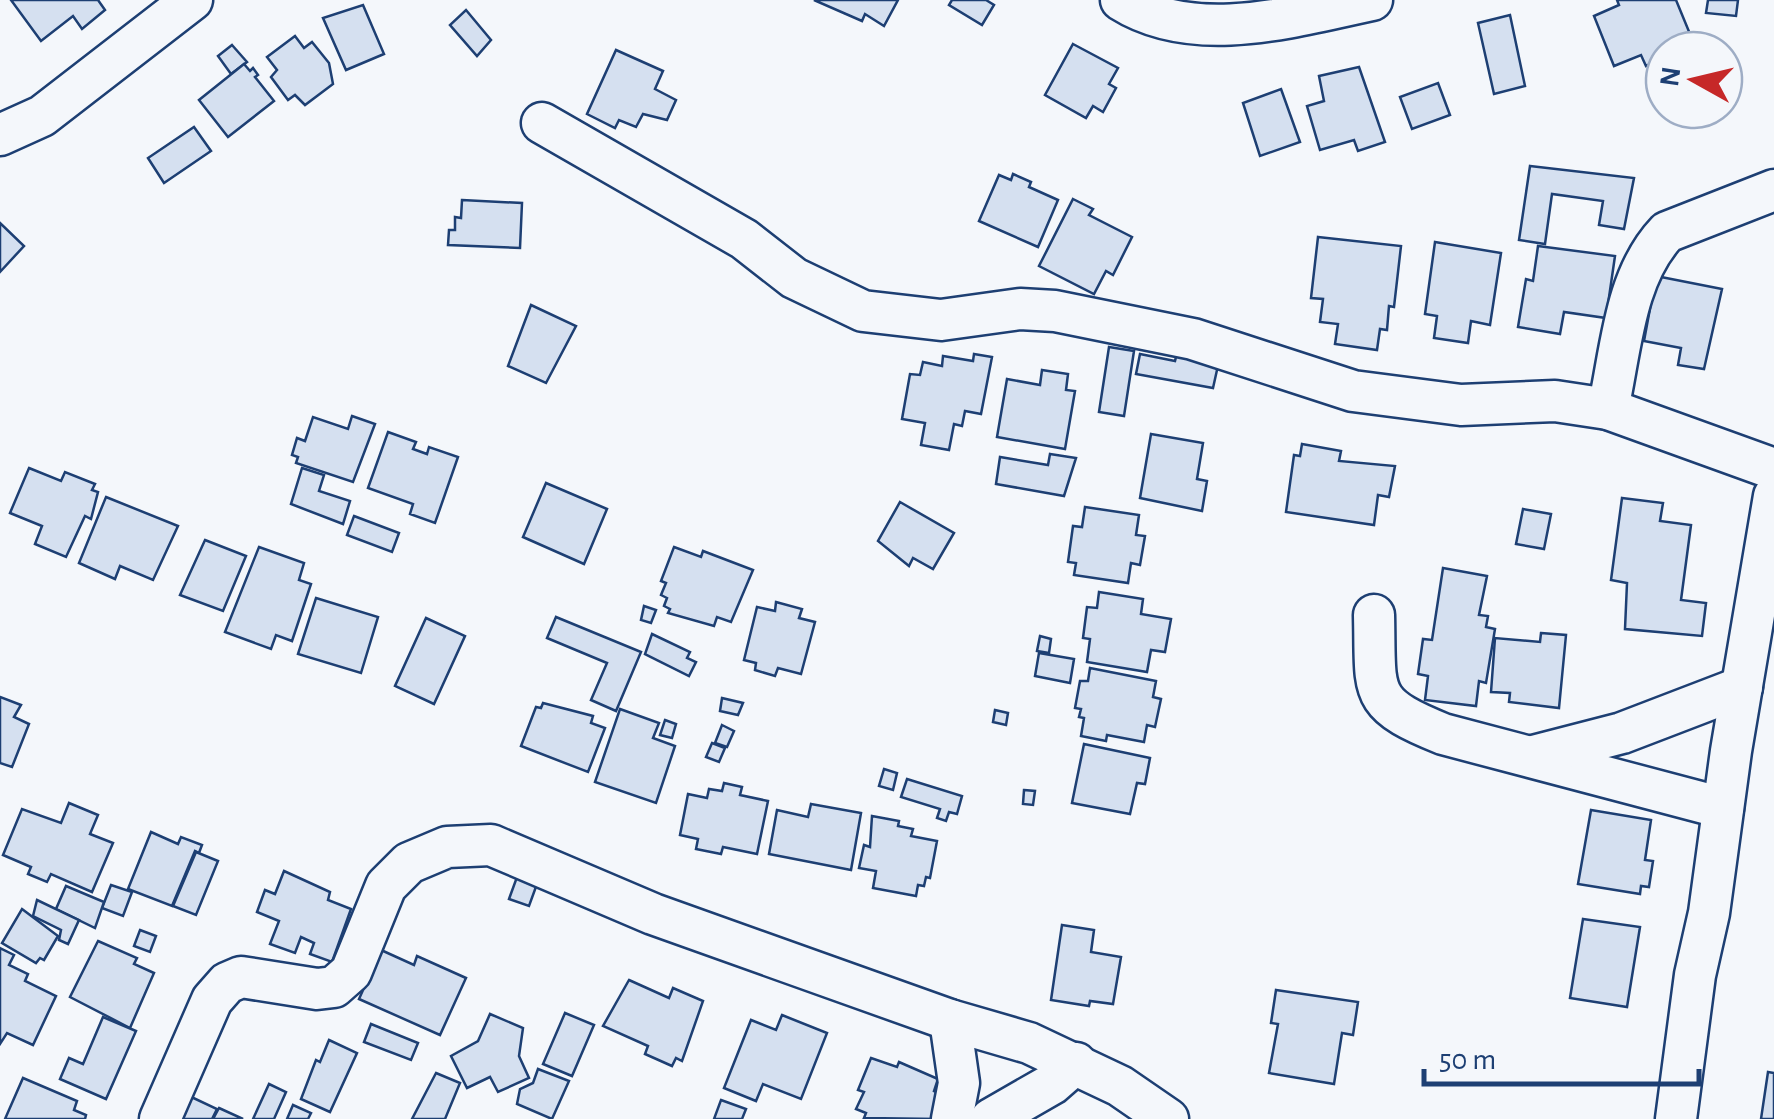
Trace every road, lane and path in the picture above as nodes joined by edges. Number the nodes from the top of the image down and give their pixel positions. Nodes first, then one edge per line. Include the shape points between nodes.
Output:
1 (192, 0) edge
2 (1121, 0) edge
3 (1372, 0) edge
4 (542, 123) dead end
5 (0, 135) edge
6 (1774, 190) edge
7 (1608, 408) junction
8 (1774, 469) edge
9 (1774, 496) edge
10 (1374, 614) dead end
11 (1742, 687) junction
12 (1532, 756) junction
13 (1724, 808) junction
14 (950, 1020) junction
15 (1076, 1063) junction
16 (960, 1107) edge
17 (160, 1119) edge
18 (991, 1119) edge
19 (1168, 1119) edge
20 (1676, 1119) edge

1 - 5 street via 42,116
2 - 3 street via 1152,18 1199,24 1297,16
4 - 7 street via 744,238 794,278 863,311 941,320 1020,309 1055,312 1193,339 1353,391 1461,405 1555,401
6 - 7 street via 1667,232 1656,244 1637,278
7 - 8 street
9 - 11 street
10 - 12 street via 1378,689 1388,708 1444,734
11 - 12 street via 1651,724
11 - 13 street
12 - 13 street
13 - 20 street
14 - 15 street
14 - 16 street
14 - 17 street via 654,914 506,850 447,847 409,863 386,886 344,981 326,990 241,977 227,983 212,1000
15 - 18 street
15 - 19 street

